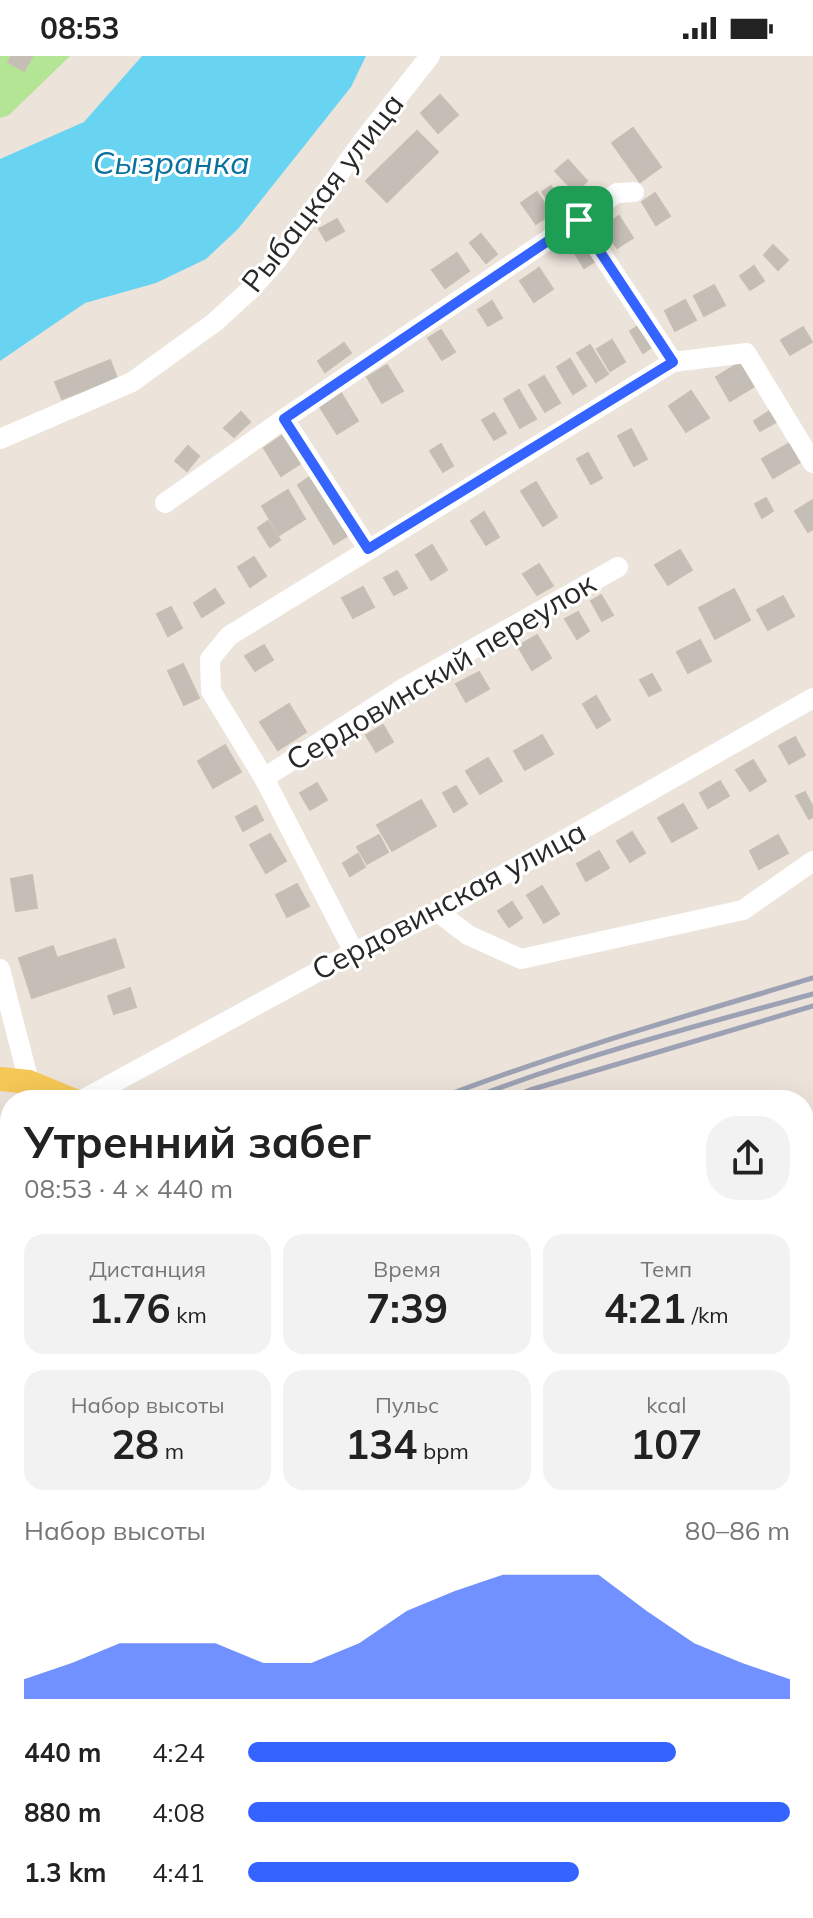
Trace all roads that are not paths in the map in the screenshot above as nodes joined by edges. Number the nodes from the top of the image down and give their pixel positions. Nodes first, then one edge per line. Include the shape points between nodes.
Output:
1 (430, 56) edge
2 (634, 192) dead end
3 (579, 220) junction
4 (673, 362) junction
5 (284, 419) junction
6 (0, 439) edge
7 (813, 463) edge
8 (165, 503) dead end
9 (368, 549) junction
10 (618, 567) dead end
11 (813, 698) edge
12 (264, 778) junction
13 (813, 861) edge
14 (438, 912) junction
15 (354, 952) junction
16 (0, 969) edge
17 (0, 1079) edge
18 (29, 1082) junction
19 (49, 1090) edge
20 (100, 1090) edge

1 - 6 street, Рыбацкая улица via 277,260 215,322 132,382
2 - 3 street via 617,193
3 - 4 street
3 - 5 street
4 - 7 street via 746,353
4 - 9 street
5 - 8 street
5 - 9 street
9 - 12 street via 229,636 210,659 211,691
10 - 12 street, Сердовинский переулок via 404,688
11 - 14 street, Сердовинская улица
12 - 15 street
13 - 14 street via 743,910 521,959 468,935
14 - 15 street, Сердовинская улица
15 - 20 street, Сердовинская улица
16 - 18 street
17 - 18 main road
18 - 19 main road

